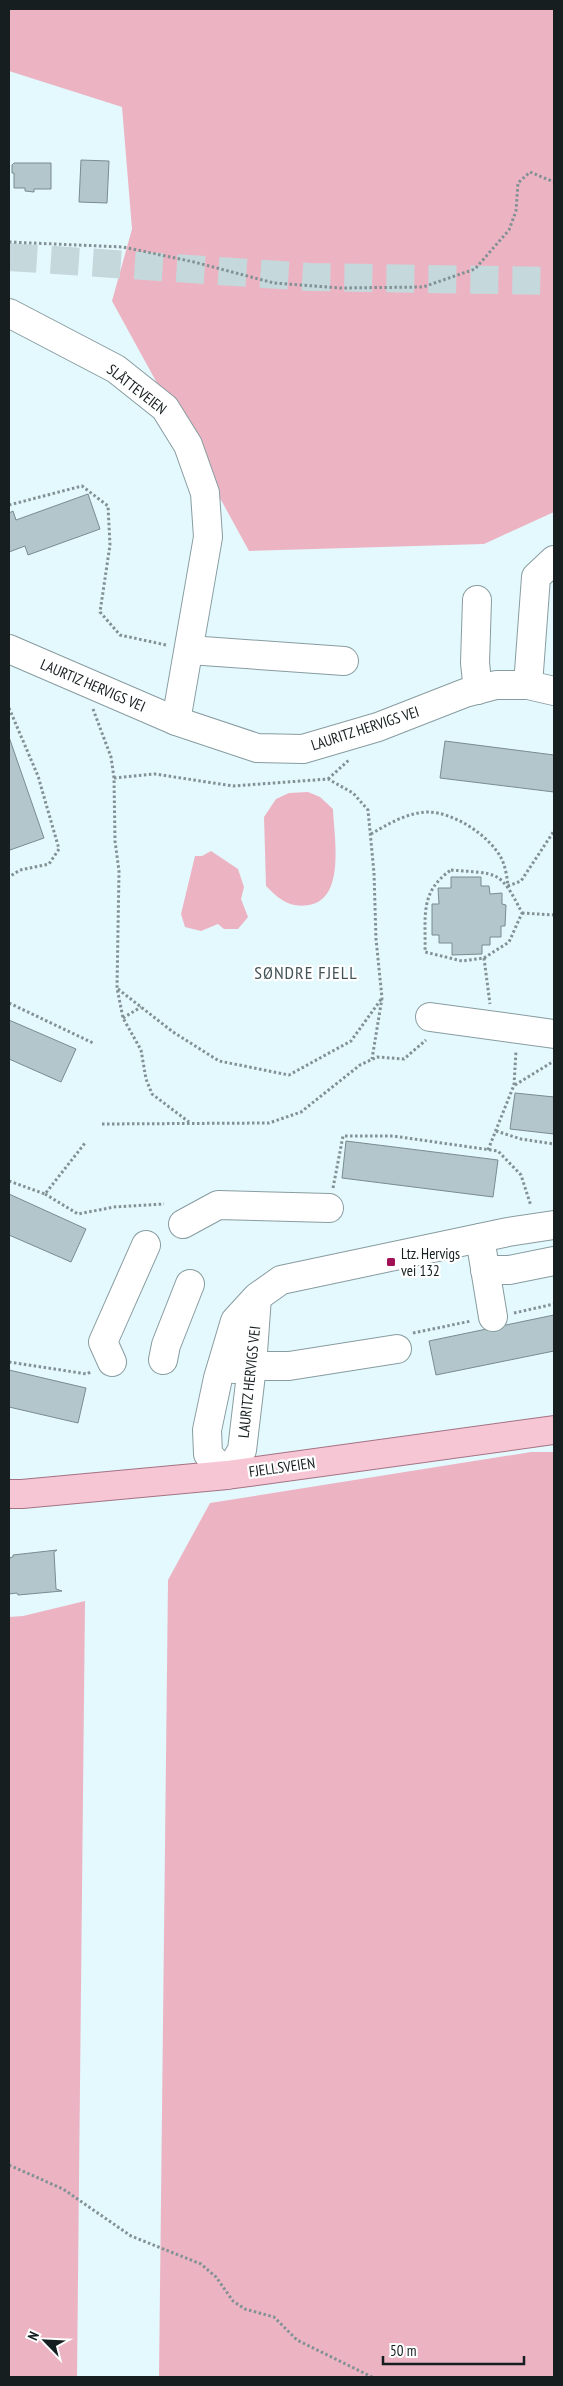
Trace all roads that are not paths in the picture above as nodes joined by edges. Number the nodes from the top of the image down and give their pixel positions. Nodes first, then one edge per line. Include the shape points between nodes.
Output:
1 (9, 313) edge
2 (554, 560) edge
3 (477, 600) dead end
4 (9, 649) edge
5 (189, 650) junction
6 (344, 662) dead end
7 (528, 685) junction
8 (478, 690) junction
9 (554, 692) edge
10 (176, 721) junction
11 (430, 1017) road end
12 (554, 1034) edge
13 (329, 1208) road end
14 (183, 1224) dead end
15 (546, 1226) edge
16 (480, 1238) junction
17 (146, 1245) dead end
18 (554, 1261) edge
19 (486, 1270) junction
20 (190, 1284) dead end
21 (257, 1297) junction
22 (493, 1317) dead end
23 (397, 1349) dead end
24 (163, 1360) dead end
25 (112, 1362) road end
26 (252, 1366) junction
27 (220, 1372) junction
28 (554, 1430) edge
29 (227, 1475) junction
30 (9, 1494) edge

1 - 5 street, SLÅTTEVEIEN via 116,369 165,408 188,445 205,493 208,537
2 - 7 street via 536,576
3 - 8 street via 475,663
4 - 10 street, LAURTIZ HERVIGS VEI
5 - 6 street
5 - 10 street, SLÅTTEVEIEN
7 - 8 street, LAURITZ HERVIGS VEI via 496,685
7 - 9 street, LAURITZ HERVIGS VEI
8 - 10 street, LAURITZ HERVIGS VEI via 378,727 303,748 257,748
11 - 12 street
13 - 14 street via 218,1205
15 - 16 street, LAURITZ HERVIGS VEI
16 - 19 street
16 - 21 street, LAURITZ HERVIGS VEI via 281,1280
17 - 25 street via 103,1342
18 - 19 street via 509,1270
19 - 22 street
20 - 24 street
21 - 26 street, LAURITZ HERVIGS VEI
21 - 27 street, LAURITZ HERVIGS VEI via 235,1321
23 - 26 street via 289,1366
26 - 27 street
26 - 29 street, LAURITZ HERVIGS VEI via 242,1450
27 - 29 street, LAURITZ HERVIGS VEI via 207,1430 208,1454
28 - 29 main road, FJELLSVEIEN
29 - 30 main road, FJELLSVEIEN

